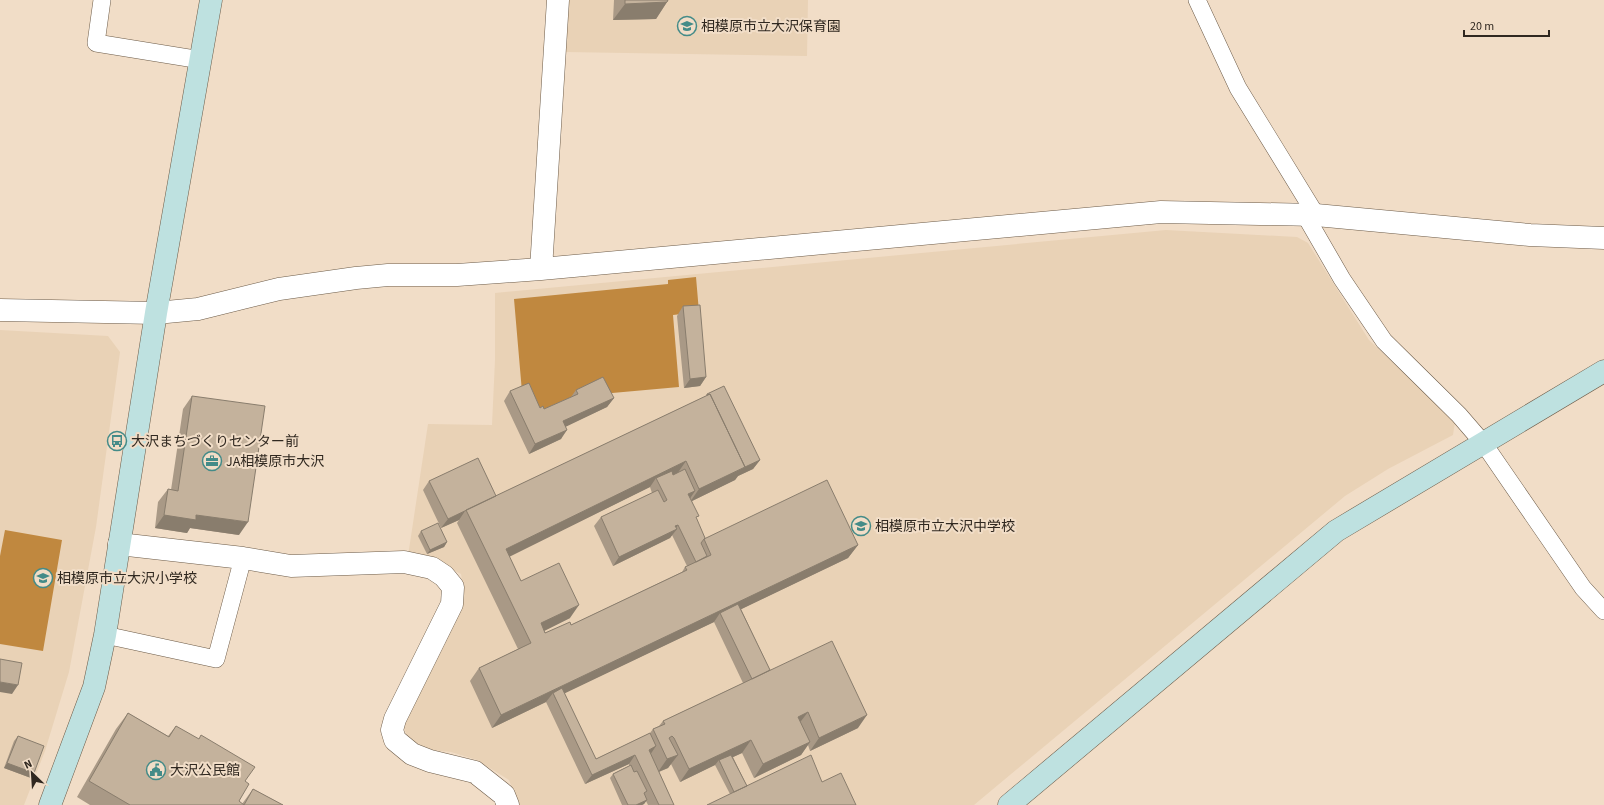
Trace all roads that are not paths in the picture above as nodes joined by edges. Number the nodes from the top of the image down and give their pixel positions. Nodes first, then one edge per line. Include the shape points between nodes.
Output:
1 (100, 0) edge
2 (211, 0) edge
3 (558, 0) edge
4 (1197, 0) edge
5 (201, 60) junction
6 (1310, 215) junction
7 (1604, 238) edge
8 (542, 270) junction
9 (0, 310) edge
10 (156, 313) junction
11 (1604, 371) edge
12 (1484, 444) junction
13 (120, 544) junction
14 (243, 558) junction
15 (1604, 612) edge
16 (105, 635) junction
17 (50, 805) edge
18 (508, 805) edge
19 (1009, 805) edge

1 - 5 lane via 96,43
2 - 5 street
3 - 8 street
4 - 6 lane via 1238,88
5 - 10 street
6 - 7 street via 1530,235
6 - 8 street via 1161,212
6 - 12 lane via 1342,279 1384,341 1459,415
8 - 10 street via 356,278 278,289 198,309
9 - 10 street
10 - 13 street
11 - 12 street
12 - 15 lane via 1582,588
12 - 19 street via 1336,531
13 - 14 street
13 - 16 street
14 - 16 lane via 216,659
14 - 18 street via 291,566 404,562 432,568 444,576 453,587 452,604 395,719 392,730 395,740 412,754 475,772 504,795
16 - 17 street via 94,687

